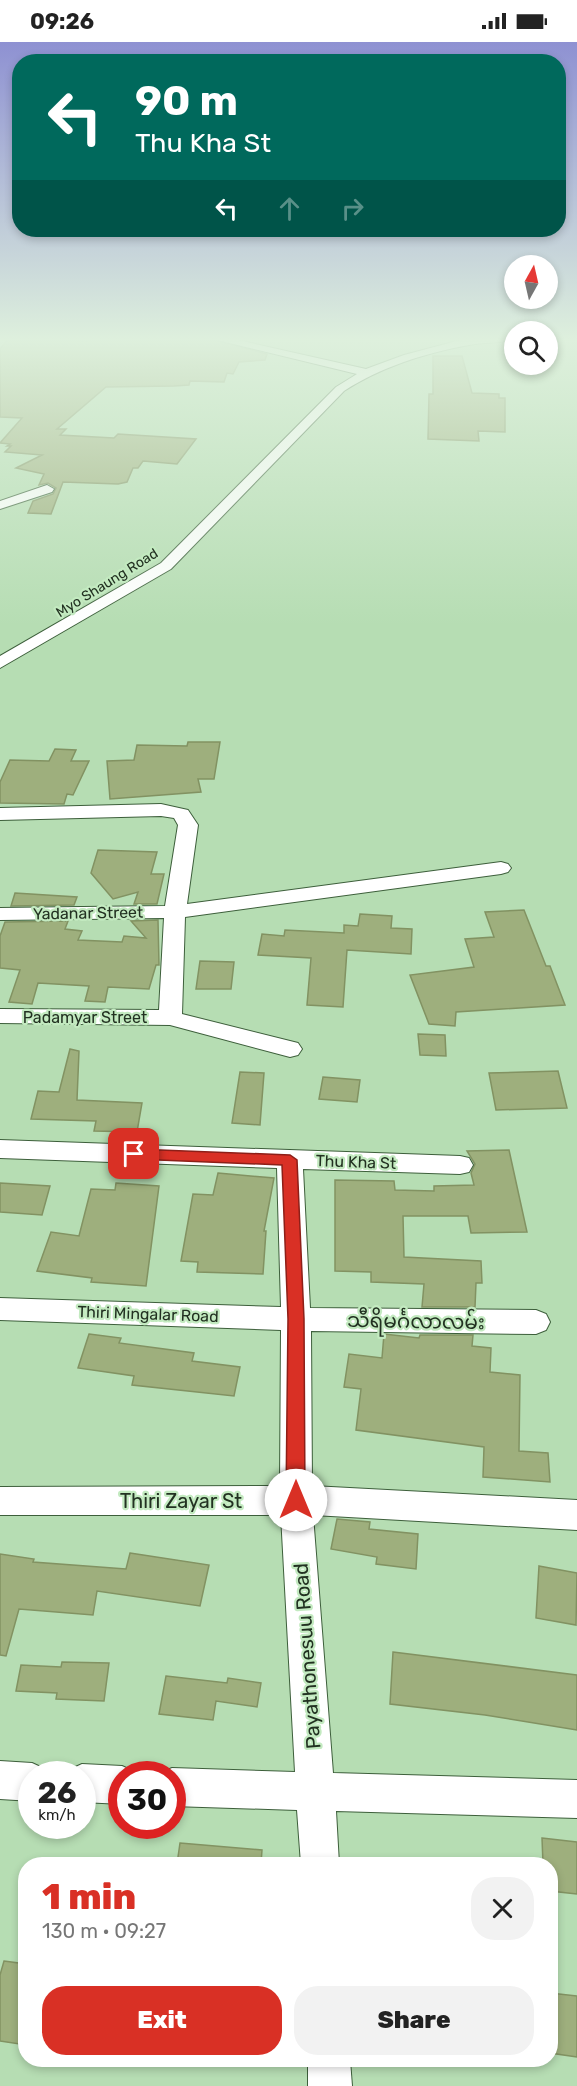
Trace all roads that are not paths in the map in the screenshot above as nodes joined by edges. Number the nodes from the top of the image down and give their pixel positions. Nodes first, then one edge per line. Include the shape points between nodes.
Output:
1 (296, 433) edge
2 (47, 489) dead end
3 (0, 505) edge
4 (39, 641) junction
5 (0, 652) edge
6 (0, 663) edge
7 (0, 814) edge
8 (501, 868) dead end
9 (175, 912) junction
10 (0, 914) edge
11 (0, 1017) edge
12 (170, 1018) junction
13 (290, 1049) dead end
14 (0, 1149) edge
15 (290, 1160) junction
16 (460, 1165) dead end
17 (0, 1309) edge
18 (296, 1319) junction
19 (536, 1322) dead end
20 (296, 1500) junction
21 (0, 1501) edge
22 (577, 1515) edge
23 (0, 1780) edge
24 (18, 1781) edge
25 (186, 1787) edge
26 (317, 1792) junction
27 (577, 1799) edge
28 (321, 1857) edge
29 (329, 2067) edge
30 (330, 2086) edge

1 - 4 street, Myo Shaung Road via 166,566
2 - 3 street
4 - 5 street
4 - 6 street, Myo Shaung Road
7 - 9 street via 161,810 181,814 189,825
8 - 9 street, Yadanar Street
9 - 10 street, Yadanar Street
9 - 12 street
11 - 12 street, Padamyar Street
12 - 13 street, Padamyar Street
14 - 15 street, Thu Kha St
15 - 16 street, Thu Kha St
15 - 18 street, Payathonesuu Road
17 - 18 street, Thiri Mingalar Road
18 - 19 street, သီရိမင်္ဂလာလမ်း
18 - 20 street, Payathonesuu Road
20 - 21 street, Thiri Zayar St
20 - 22 street, Thiri Zayar St
20 - 26 street, Payathonesuu Road
23 - 24 street
25 - 26 street
26 - 27 street
26 - 28 street, Payathonesuu Road
29 - 30 street

